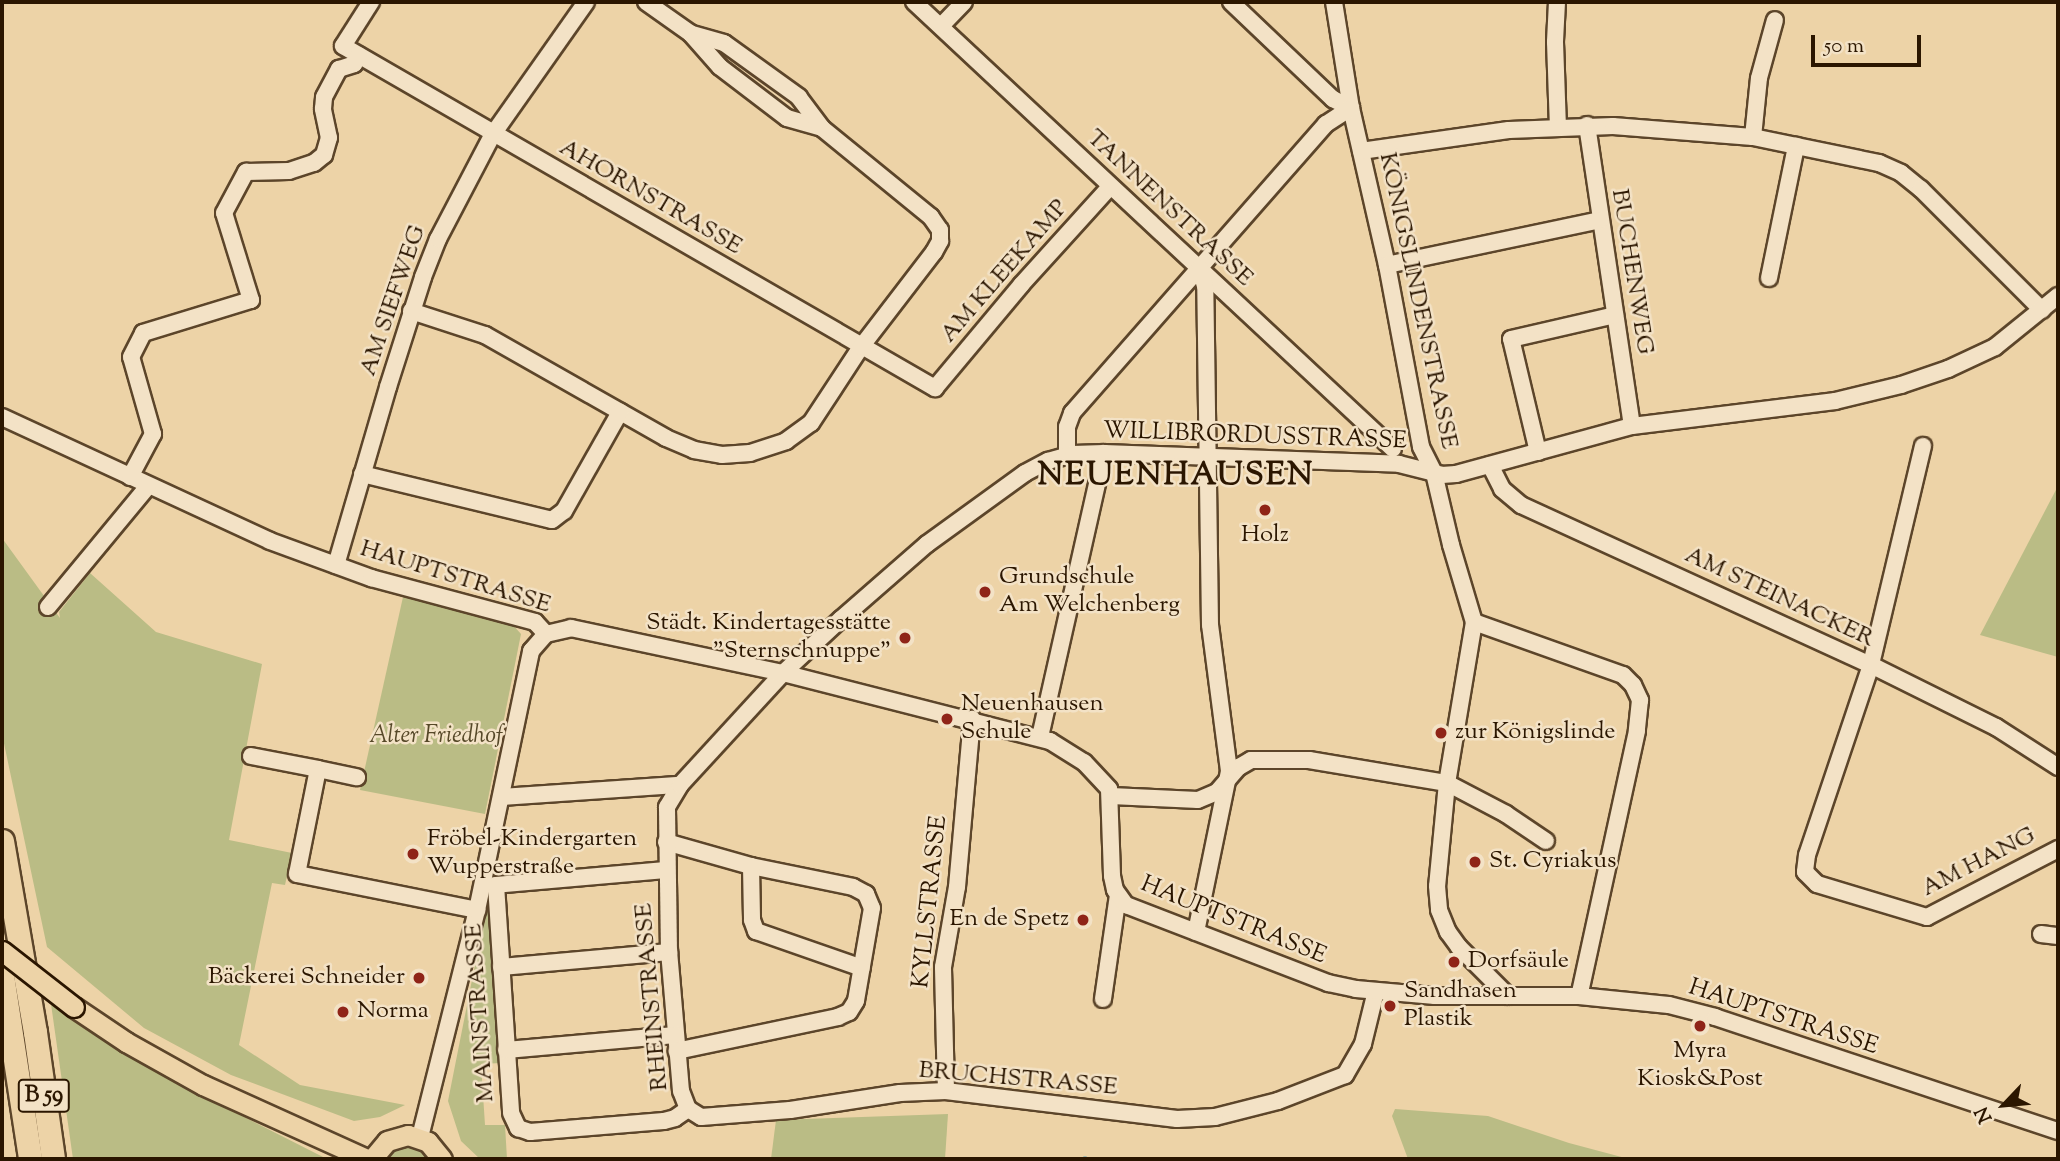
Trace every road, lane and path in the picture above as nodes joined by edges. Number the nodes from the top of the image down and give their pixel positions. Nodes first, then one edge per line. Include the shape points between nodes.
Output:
1 (372, 2) edge
2 (586, 2) edge
3 (646, 2) edge
4 (914, 2) edge
5 (964, 2) edge
6 (1231, 2) edge
7 (1335, 2) edge
8 (1557, 2) edge
9 (1775, 20) dead end
10 (941, 26) junction
11 (690, 33) junction
12 (359, 55) junction
13 (1350, 108) junction
14 (1587, 125) junction
15 (1558, 126) junction
16 (822, 128) junction
17 (494, 134) junction
18 (1753, 137) junction
19 (1796, 146) junction
20 (1361, 151) junction
21 (1110, 187) junction
22 (1600, 220) junction
23 (1387, 265) junction
24 (1200, 269) junction
25 (1769, 278) dead end
26 (2058, 296) edge
27 (2042, 310) junction
28 (411, 311) junction
29 (1615, 315) junction
30 (862, 347) junction
31 (935, 388) joint
32 (620, 412) junction
33 (2, 417) edge
34 (1632, 426) junction
35 (1923, 446) dead end
36 (1393, 449) dead end
37 (1538, 452) junction
38 (1104, 453) junction
39 (1067, 455) junction
40 (1207, 457) junction
41 (1490, 465) junction
42 (1434, 473) junction
43 (362, 474) junction
44 (130, 477) junction
45 (148, 486) junction
46 (336, 565) junction
47 (48, 607) dead end
48 (1475, 622) junction
49 (546, 634) junction
50 (1871, 665) junction
51 (782, 673) junction
52 (972, 719) junction
53 (1040, 737) junction
54 (251, 756) dead end
55 (2058, 767) edge
56 (318, 769) junction
57 (357, 777) dead end
58 (1229, 779) junction
59 (1447, 783) junction
60 (680, 785) junction
61 (1111, 796) junction
62 (502, 797) junction
63 (2, 841) edge
64 (1546, 841) dead end
65 (666, 842) junction
66 (2058, 849) edge
67 (751, 866) junction
68 (666, 870) junction
69 (1118, 895) junction
70 (477, 910) junction
71 (1196, 932) junction
72 (2041, 934) dead end
73 (2058, 936) edge
74 (2, 951) edge
75 (669, 952) junction
76 (501, 967) junction
77 (862, 968) junction
78 (2, 975) edge
79 (1376, 991) junction
80 (1508, 996) junction
81 (1579, 996) junction
82 (1103, 999) dead end
83 (35, 1032) junction
84 (676, 1043) junction
85 (506, 1049) junction
86 (946, 1091) junction
87 (688, 1109) junction
88 (2058, 1131) edge
89 (420, 1137) junction
90 (30, 1159) edge
91 (53, 1159) edge
92 (69, 1159) edge
93 (367, 1159) edge
94 (372, 1159) edge
95 (442, 1159) edge

1 - 12 street, AHORNSTRASSE via 343,46
2 - 17 street, AM SIEFWEG
3 - 11 street
4 - 10 street, TANNENSTRASSE
5 - 10 street
6 - 13 street via 1333,99
7 - 13 street, KÖNIGSLINDENSTRASSE
8 - 15 street
9 - 18 street via 1759,78
10 - 21 street, TANNENSTRASSE
11 - 16 street via 715,64 787,118
11 - 16 street via 728,45 799,97
12 - 17 street, AHORNSTRASSE
12 - 44 street via 354,64 338,69 324,97 329,143 324,155 289,171 246,172 224,213 251,300 143,333 131,357 153,434
13 - 20 street, KÖNIGSLINDENSTRASSE
13 - 24 street via 1331,118
14 - 15 street
14 - 18 street
14 - 22 street, BUCHENWEG
15 - 20 street
16 - 30 street via 931,217 941,233 934,252
17 - 28 street, AM SIEFWEG via 438,239
17 - 30 street, AHORNSTRASSE
18 - 19 street
19 - 25 street
19 - 27 street via 1879,163 1901,173
20 - 23 street, KÖNIGSLINDENSTRASSE
21 - 24 street, TANNENSTRASSE
21 - 31 street, AM KLEEKAMP
22 - 23 street
22 - 29 street, BUCHENWEG
23 - 42 street, KÖNIGSLINDENSTRASSE via 1421,447
24 - 36 street, TANNENSTRASSE
24 - 39 street via 1072,413 1067,424
24 - 40 street via 1205,286
26 - 27 street, WILLIBRORDUSSTRASSE
27 - 34 street, WILLIBRORDUSSTRASSE via 1981,354 1901,384 1835,401
28 - 32 street via 485,335
28 - 43 street, AM SIEFWEG
29 - 34 street, BUCHENWEG
29 - 37 street via 1511,339
30 - 31 street, AHORNSTRASSE
30 - 32 street via 811,423 768,448 729,455 694,450
32 - 43 street via 564,511 552,520
33 - 44 street, HAUPTSTRASSE
34 - 37 street, WILLIBRORDUSSTRASSE
35 - 50 street
37 - 41 street, WILLIBRORDUSSTRASSE
38 - 39 street, WILLIBRORDUSSTRASSE
38 - 40 street, WILLIBRORDUSSTRASSE
38 - 53 street
39 - 51 street, WILLIBRORDUSSTRASSE via 1030,470 927,544
40 - 42 street, WILLIBRORDUSSTRASSE via 1404,464
40 - 58 street via 1210,625
41 - 42 street, WILLIBRORDUSSTRASSE via 1456,474
41 - 50 street, AM STEINACKER via 1502,489 1521,505
42 - 48 street, KÖNIGSLINDENSTRASSE
43 - 46 street, AM SIEFWEG
44 - 45 street, HAUPTSTRASSE
45 - 46 street, HAUPTSTRASSE
45 - 47 street
46 - 49 street, HAUPTSTRASSE via 535,622
48 - 59 street, KÖNIGSLINDENSTRASSE
48 - 81 street via 1623,675 1640,700
49 - 51 street, HAUPTSTRASSE via 565,628 587,630
49 - 62 street via 534,644 529,657
50 - 55 street, AM STEINACKER via 1996,727
50 - 66 street, AM HANG via 1805,860 1805,872 1816,884 1927,917
51 - 52 street, HAUPTSTRASSE
51 - 60 street, RHEINSTRASSE
52 - 53 street, HAUPTSTRASSE
52 - 86 street, KYLLSTRASSE via 957,887 943,967
53 - 61 street, HAUPTSTRASSE via 1084,762 1101,777
54 - 56 street
56 - 57 street
56 - 70 street via 298,874
58 - 59 street via 1246,762 1264,758 1321,762
58 - 61 street via 1214,794 1198,800
58 - 71 street
59 - 64 street
59 - 80 street, KÖNIGSLINDENSTRASSE via 1437,886 1441,917 1460,947
60 - 62 street
60 - 65 street, RHEINSTRASSE via 667,807
61 - 69 street, HAUPTSTRASSE via 1111,867
62 - 70 street
63 - 83 highway, B 59
65 - 67 street
65 - 68 street, RHEINSTRASSE
67 - 77 street via 756,931
67 - 77 street via 867,895 872,912
68 - 75 street, RHEINSTRASSE
68 - 76 street, MAINSTRASSE via 496,885
69 - 71 street, HAUPTSTRASSE via 1132,909
69 - 82 street
70 - 89 street
71 - 79 street, HAUPTSTRASSE via 1328,984
72 - 73 street
74 - 93 main road, bridge via 126,1042 211,1090
75 - 76 street
75 - 84 street, RHEINSTRASSE
76 - 85 street, MAINSTRASSE
77 - 84 street via 856,1001 849,1012 838,1017
78 - 90 highway, B 59
79 - 80 street, HAUPTSTRASSE
79 - 86 street, BRUCHSTRASSE via 1351,1069 1341,1078 1270,1104 1198,1120
80 - 81 street, HAUPTSTRASSE
81 - 88 street, HAUPTSTRASSE via 1640,1000 1715,1017
83 - 91 highway, B 59
83 - 92 highway via 56,1080
84 - 85 street
84 - 87 street, RHEINSTRASSE via 682,1097
85 - 87 street, MAINSTRASSE via 512,1118 522,1131 664,1121
86 - 87 street, BRUCHSTRASSE via 713,1117 695,1115
89 - 94 main road via 391,1139
89 - 95 main road via 436,1148

